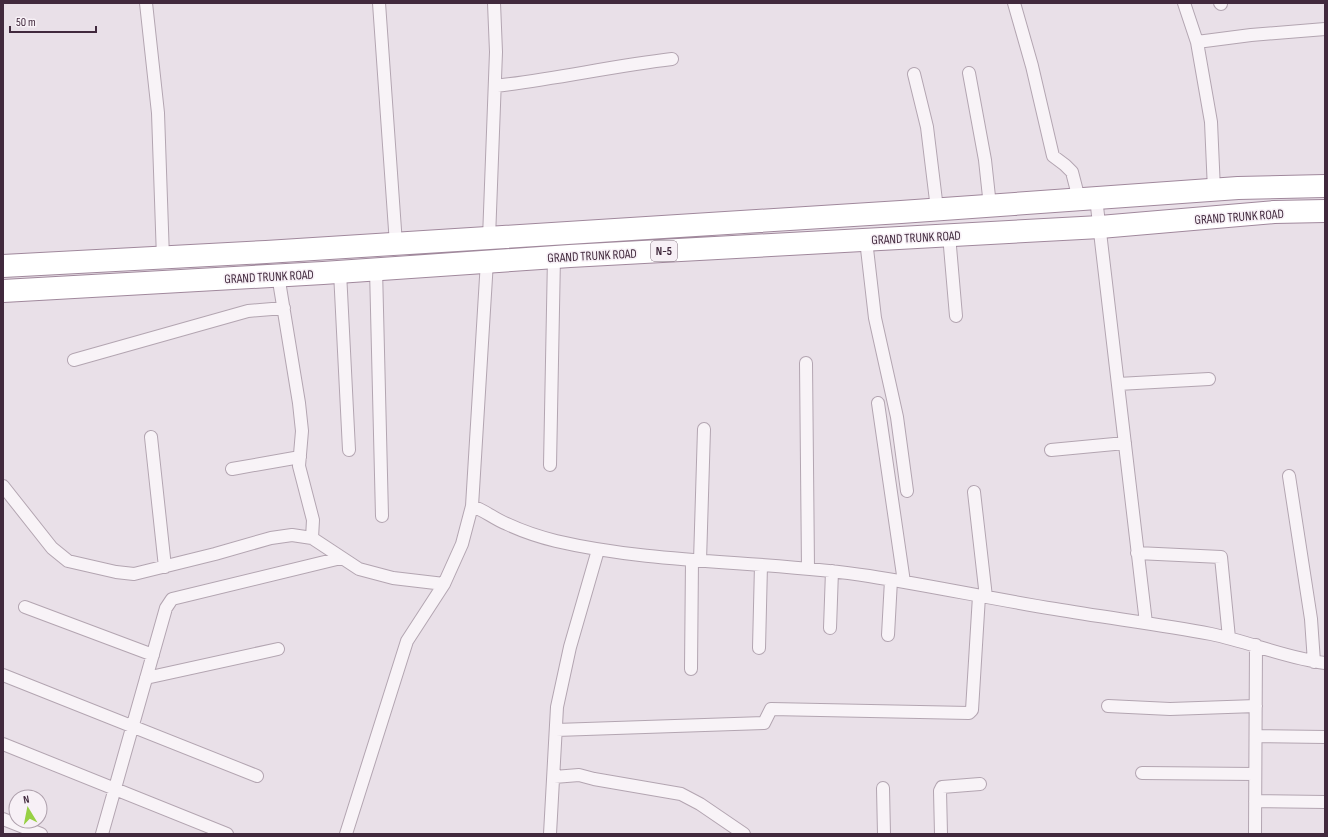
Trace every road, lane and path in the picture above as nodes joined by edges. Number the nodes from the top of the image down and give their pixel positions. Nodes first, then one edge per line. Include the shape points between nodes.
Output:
1 (146, 3) edge
2 (379, 3) edge
3 (494, 3) edge
4 (1014, 3) edge
5 (1184, 3) edge
6 (1325, 29) edge
7 (1197, 42) junction
8 (672, 60) dead end
9 (969, 73) dead end
10 (914, 74) dead end
11 (495, 86) junction
12 (1325, 186) edge
13 (1214, 190) junction
14 (1088, 198) junction
15 (990, 206) junction
16 (937, 209) junction
17 (1325, 211) edge
18 (1100, 227) junction
19 (949, 235) junction
20 (489, 238) junction
21 (866, 240) junction
22 (396, 244) junction
23 (554, 256) junction
24 (163, 258) junction
25 (487, 261) junction
26 (3, 266) edge
27 (376, 269) junction
28 (340, 272) junction
29 (278, 275) junction
30 (3, 291) edge
31 (284, 308) junction
32 (956, 316) dead end
33 (74, 360) dead end
34 (806, 363) dead end
35 (1209, 379) dead end
36 (1118, 384) junction
37 (878, 402) dead end
38 (704, 429) dead end
39 (150, 437) dead end
40 (1125, 443) junction
41 (349, 450) dead end
42 (1051, 450) dead end
43 (805, 456) dead end
44 (300, 458) junction
45 (550, 465) dead end
46 (232, 469) dead end
47 (1289, 476) dead end
48 (3, 486) edge
49 (908, 492) dead end
50 (974, 492) dead end
51 (472, 506) junction
52 (382, 516) dead end
53 (312, 538) junction
54 (598, 550) junction
55 (1138, 553) junction
56 (341, 558) junction
57 (696, 560) junction
58 (761, 565) junction
59 (165, 567) junction
60 (808, 568) junction
61 (832, 571) junction
62 (892, 580) junction
63 (904, 582) junction
64 (444, 584) junction
65 (982, 596) junction
66 (25, 607) dead end
67 (1146, 623) junction
68 (830, 628) dead end
69 (888, 636) dead end
70 (1229, 638) junction
71 (1256, 645) junction
72 (760, 648) dead end
73 (278, 649) dead end
74 (153, 655) junction
75 (1319, 662) edge
76 (691, 669) dead end
77 (3, 674) edge
78 (146, 678) junction
79 (1108, 706) dead end
80 (1256, 706) junction
81 (133, 725) junction
82 (556, 730) junction
83 (1256, 736) junction
84 (1325, 737) edge
85 (3, 744) edge
86 (1142, 773) dead end
87 (1255, 774) junction
88 (257, 776) dead end
89 (554, 777) junction
90 (980, 784) dead end
91 (883, 788) dead end
92 (115, 789) junction
93 (1255, 801) junction
94 (1325, 802) edge
95 (3, 819) edge
96 (41, 834) edge
97 (102, 834) edge
98 (227, 834) edge
99 (346, 834) edge
100 (550, 834) edge
101 (744, 834) edge
102 (884, 834) edge
103 (941, 834) edge
104 (1255, 834) edge

1 - 24 street via 158,113
2 - 22 street
3 - 11 street
4 - 14 street via 1053,156 1072,172
5 - 7 street
6 - 7 street
7 - 13 street via 1211,122
8 - 11 street
9 - 15 street via 985,160
10 - 16 street via 926,127
11 - 20 street
12 - 13 highway, GRAND TRUNK ROAD / N-5
13 - 14 highway, GRAND TRUNK ROAD / N-5
14 - 15 highway, GRAND TRUNK ROAD / N-5
14 - 18 street
15 - 16 highway, GRAND TRUNK ROAD / N-5
16 - 20 highway, GRAND TRUNK ROAD / N-5
17 - 18 highway, GRAND TRUNK ROAD / N-5 via 1274,212
18 - 19 highway, GRAND TRUNK ROAD / N-5
18 - 36 street
19 - 21 highway, GRAND TRUNK ROAD / N-5
19 - 32 street
20 - 22 highway, GRAND TRUNK ROAD / N-5
21 - 23 highway, GRAND TRUNK ROAD / N-5
21 - 49 street via 875,318 897,417
22 - 24 highway, GRAND TRUNK ROAD / N-5
23 - 25 highway, GRAND TRUNK ROAD / N-5
23 - 45 street
24 - 26 highway, GRAND TRUNK ROAD / N-5
25 - 27 highway, GRAND TRUNK ROAD / N-5
25 - 51 street
27 - 28 highway, GRAND TRUNK ROAD / N-5
27 - 52 street
28 - 29 highway, GRAND TRUNK ROAD / N-5
28 - 41 street
29 - 30 highway, GRAND TRUNK ROAD / N-5
29 - 31 street
31 - 33 street via 248,311
31 - 44 street via 302,431
34 - 60 street
35 - 36 street
36 - 40 street
37 - 63 street
38 - 57 street
39 - 59 street
40 - 42 street
40 - 55 street
43 - 60 street
44 - 46 street
44 - 53 street via 299,466 312,520
47 - 75 street
48 - 59 street via 52,548 68,561 134,574
50 - 65 street
51 - 54 street via 519,529 554,541
51 - 64 street via 462,544
53 - 56 street
53 - 59 street via 292,535 271,538
54 - 57 street
54 - 82 street via 570,646 557,707
55 - 67 street
55 - 70 street via 1221,556
56 - 64 street via 359,569 393,578
56 - 74 street via 172,599 166,608
57 - 58 street
57 - 76 street
58 - 60 street
58 - 72 street
60 - 61 street
61 - 62 street
61 - 68 street
62 - 63 street
62 - 69 street
63 - 65 street
64 - 99 street via 408,641
65 - 67 street
65 - 82 street via 972,710 969,713 771,709 764,723
66 - 74 street
67 - 70 street
70 - 71 street
71 - 75 street via 1286,656
71 - 80 street
73 - 78 street
74 - 78 street
77 - 81 street
78 - 81 street
79 - 80 street via 1170,709
80 - 83 street
81 - 88 street
81 - 92 street
82 - 89 street
83 - 84 street
83 - 87 street
85 - 92 street
86 - 87 street
87 - 93 street
89 - 100 street
89 - 101 street via 579,775 681,794
90 - 103 street via 942,786
91 - 102 street
92 - 97 street
92 - 98 street
93 - 94 street
93 - 104 street
95 - 96 street

